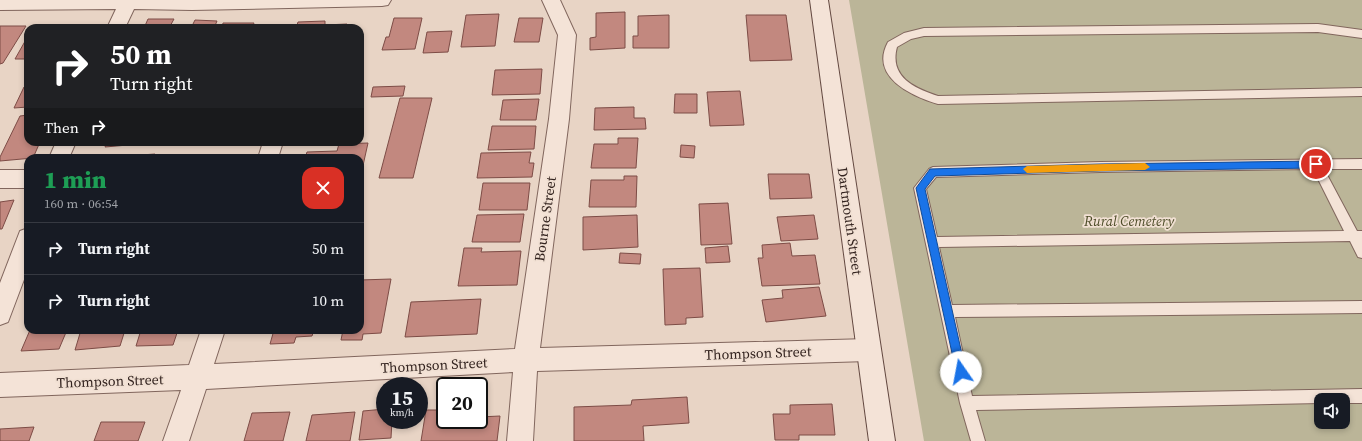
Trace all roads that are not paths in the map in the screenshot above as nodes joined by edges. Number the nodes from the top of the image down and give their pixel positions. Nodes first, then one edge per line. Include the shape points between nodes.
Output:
1 (382, 0) edge
2 (551, 0) edge
3 (819, 0) edge
4 (128, 1) edge
5 (0, 4) edge
6 (118, 24) edge
7 (1362, 34) edge
8 (1362, 92) edge
9 (1316, 164) junction
10 (1362, 164) edge
11 (0, 179) edge
12 (24, 179) edge
13 (1358, 236) edge
14 (933, 242) junction
15 (24, 249) edge
16 (1362, 253) edge
17 (1362, 307) edge
18 (948, 311) junction
19 (0, 314) edge
20 (212, 334) edge
21 (868, 350) junction
22 (526, 360) junction
23 (198, 377) junction
24 (0, 385) edge
25 (1362, 396) edge
26 (967, 403) junction
27 (176, 441) edge
28 (520, 441) edge
29 (882, 441) edge
30 (978, 441) edge

1 - 4 street via 192,4
2 - 22 street, Bourne Street via 567,35 559,119
3 - 21 street, Dartmouth Street
4 - 5 street
4 - 6 street
7 - 8 lane via 1318,28 924,32 908,36 892,45 889,58 893,71 903,83 919,93 938,100
9 - 10 lane
9 - 13 lane
9 - 14 lane via 933,172 920,188
11 - 12 street
13 - 14 lane
13 - 16 lane
14 - 18 lane
15 - 19 street
17 - 18 lane
18 - 26 lane
20 - 23 street
21 - 22 street, Thompson Street
21 - 29 street, Dartmouth Street
22 - 23 street, Thompson Street
22 - 28 street, Bourne Street
23 - 24 street, Thompson Street
23 - 27 street
25 - 26 lane
26 - 30 lane

